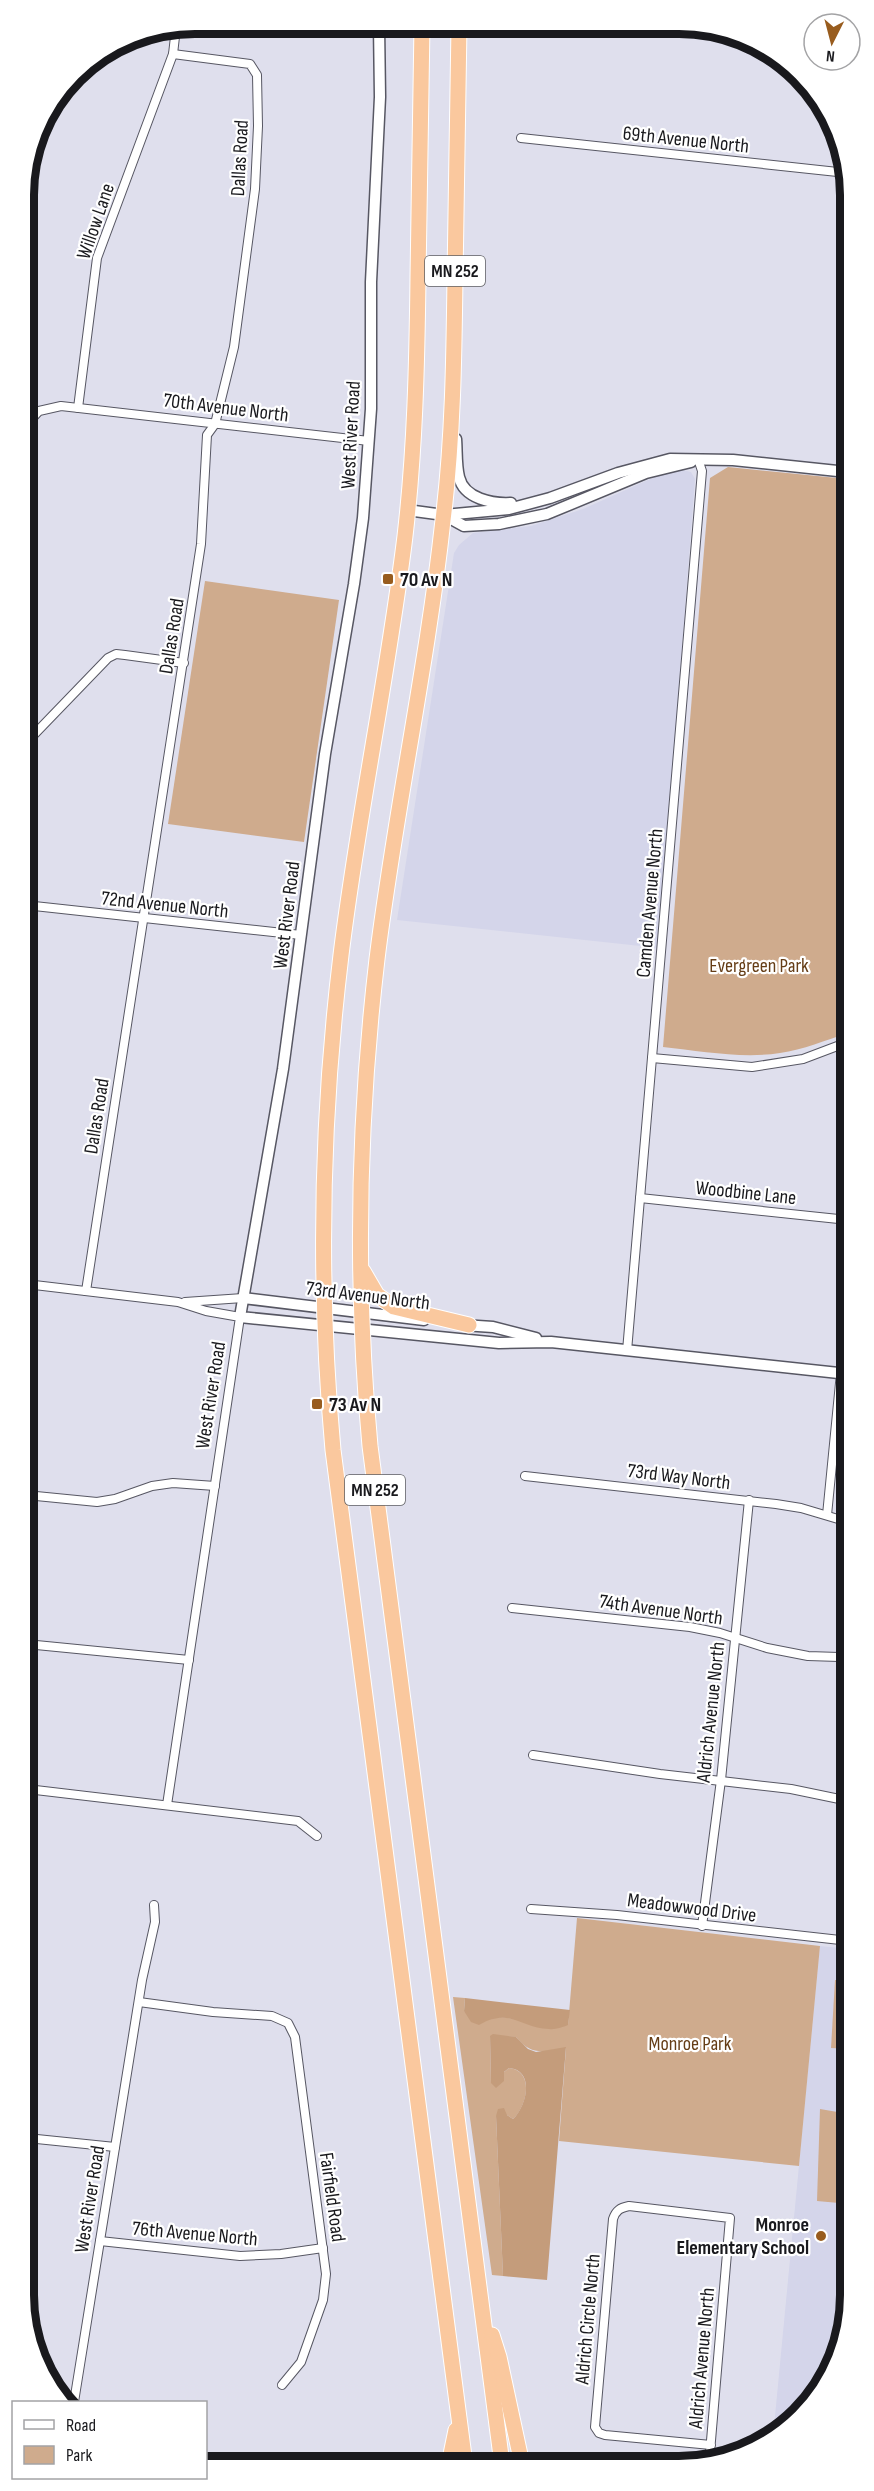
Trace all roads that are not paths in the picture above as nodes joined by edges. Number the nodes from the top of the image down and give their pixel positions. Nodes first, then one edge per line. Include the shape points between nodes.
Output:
1 (379, 34) edge
2 (422, 34) edge
3 (459, 34) edge
4 (175, 36) edge
5 (173, 54) junction
6 (521, 138) dead end
7 (838, 172) edge
8 (452, 404) junction
9 (78, 408) junction
10 (35, 415) edge
11 (214, 424) junction
12 (369, 441) junction
13 (698, 459) junction
14 (840, 471) edge
15 (550, 498) junction
16 (407, 510) junction
17 (444, 515) junction
18 (184, 663) junction
19 (35, 734) edge
20 (35, 906) edge
21 (143, 918) junction
22 (301, 935) junction
23 (840, 1045) edge
24 (652, 1058) junction
25 (639, 1198) junction
26 (840, 1219) edge
27 (360, 1262) junction
28 (34, 1285) edge
29 (86, 1291) junction
30 (243, 1298) junction
31 (178, 1302) junction
32 (324, 1308) junction
33 (362, 1313) junction
34 (240, 1317) junction
35 (469, 1325) junction
36 (324, 1327) junction
37 (362, 1331) junction
38 (550, 1342) junction
39 (627, 1351) junction
40 (839, 1373) edge
41 (839, 1418) edge
42 (525, 1476) dead end
43 (215, 1486) junction
44 (34, 1496) edge
45 (749, 1500) junction
46 (827, 1515) junction
47 (838, 1519) dead end
48 (512, 1608) dead end
49 (734, 1637) junction
50 (34, 1645) edge
51 (839, 1657) dead end
52 (189, 1660) junction
53 (533, 1755) dead end
54 (721, 1780) junction
55 (34, 1791) edge
56 (839, 1799) edge
57 (167, 1804) junction
58 (317, 1836) dead end
59 (154, 1905) dead end
60 (531, 1909) dead end
61 (702, 1926) junction
62 (839, 1940) edge
63 (140, 2002) junction
64 (34, 2139) edge
65 (115, 2147) junction
66 (730, 2218) joint
67 (100, 2241) junction
68 (323, 2248) junction
69 (481, 2297) junction
70 (282, 2385) dead end
71 (74, 2401) edge
72 (458, 2415) junction
73 (711, 2445) junction
74 (710, 2453) edge
75 (450, 2456) edge
76 (464, 2456) edge
77 (501, 2456) edge
78 (520, 2456) edge

1 - 12 street, West River Road
2 - 16 highway, MN 252 via 417,347
3 - 8 highway, MN 252
4 - 5 street, Willow Lane
5 - 9 street, Willow Lane via 97,258
5 - 11 street, Dallas Road via 250,64 257,75 255,189 234,347
6 - 7 street, 69th Avenue North
8 - 15 street via 459,479 472,495 491,503
8 - 17 highway, MN 252
9 - 10 street via 61,406
9 - 11 street, 70th Avenue North
11 - 12 street, 70th Avenue North
11 - 18 street, Dallas Road via 207,435 201,544
12 - 22 street, West River Road via 358,558 326,745
13 - 14 street
13 - 15 street via 670,459 618,472
13 - 17 street via 646,473 547,514 499,524 464,526
13 - 24 street, Camden Avenue North via 702,471
15 - 17 street via 509,509
16 - 17 street
16 - 32 highway, MN 252 via 347,906 329,1068 323,1192
17 - 27 highway, MN 252 via 376,970 364,1106
18 - 19 street via 116,654
18 - 21 street, Dallas Road
20 - 21 street, 72nd Avenue North
21 - 22 street, 72nd Avenue North
21 - 29 street, Dallas Road
22 - 30 street, West River Road via 283,1069
23 - 24 street via 768,1066
24 - 25 street, Camden Avenue North
25 - 26 street, Woodbine Lane
25 - 39 street, Camden Avenue North
27 - 33 highway, MN 252
27 - 35 highway via 372,1290 387,1303 416,1314
28 - 29 street, 73rd Avenue North
29 - 31 street, 73rd Avenue North
30 - 31 street, 73rd Avenue North
30 - 32 street, 73rd Avenue North
30 - 34 street, West River Road
31 - 34 street, 73rd Avenue North
32 - 33 street, 73rd Avenue North
32 - 36 highway, MN 252
33 - 35 street, 73rd Avenue North
33 - 37 highway, MN 252
34 - 36 street, 73rd Avenue North
34 - 43 street, West River Road
35 - 38 street, 73rd Avenue North via 508,1330
36 - 37 street, 73rd Avenue North
36 - 72 highway, MN 252 via 334,1462
37 - 38 street, 73rd Avenue North
37 - 69 highway, MN 252 via 370,1446
38 - 39 street, 73rd Avenue North
39 - 40 street, 73rd Avenue North
41 - 46 street
42 - 45 street, 73rd Way North
43 - 44 street via 163,1485 97,1502
43 - 52 street, West River Road
45 - 46 street, 73rd Way North
45 - 49 street, Aldrich Avenue North
46 - 47 street, 73rd Way North
48 - 49 street, 74th Avenue North via 690,1627
49 - 51 street, 74th Avenue North via 808,1656
49 - 54 street, Aldrich Avenue North
50 - 52 street
52 - 57 street, West River Road
53 - 54 street
54 - 56 street
54 - 61 street, Aldrich Avenue North
55 - 57 street
57 - 58 street via 298,1821
59 - 63 street, West River Road via 155,1922
60 - 61 street, Meadowwood Drive
61 - 62 street, Meadowwood Drive
63 - 65 street, West River Road
63 - 68 street, Fairfield Road via 272,2016 288,2023 295,2037
64 - 65 street
65 - 67 street, West River Road
66 - 73 street, Aldrich Avenue North
66 - 73 street, Aldrich Circle North via 628,2206 615,2212 595,2420 599,2433 605,2435
67 - 68 street, 76th Avenue North via 240,2256
67 - 71 street, West River Road
68 - 70 street, Fairfield Road via 323,2300 301,2362
69 - 77 highway, MN 252
69 - 78 highway via 499,2357
72 - 75 highway
72 - 76 highway, MN 252
73 - 74 street, Aldrich Avenue North

